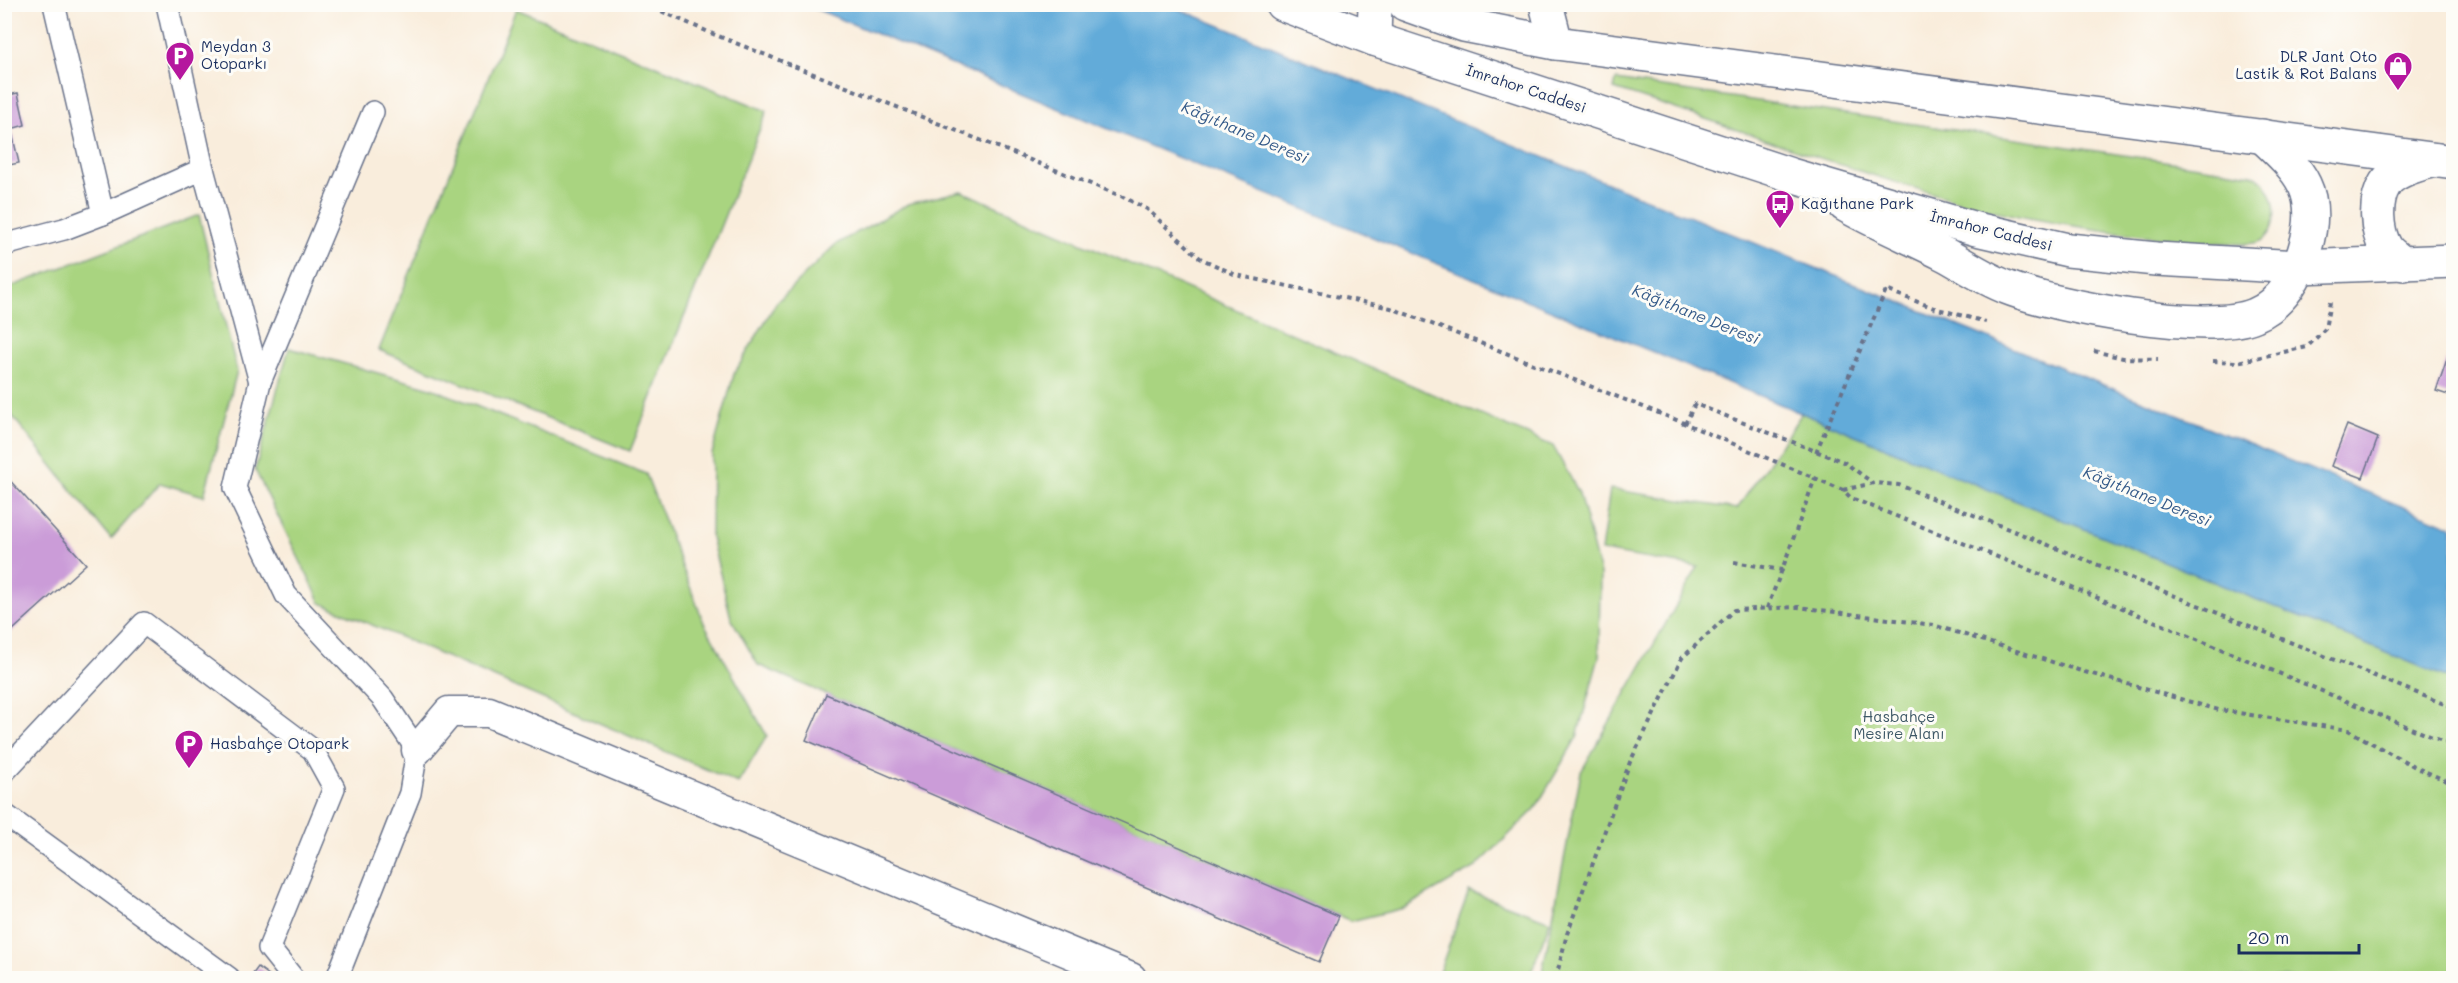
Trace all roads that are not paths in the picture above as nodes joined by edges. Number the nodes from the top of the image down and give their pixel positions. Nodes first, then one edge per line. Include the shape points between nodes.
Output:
1 (54, 4) edge
2 (167, 4) edge
3 (1282, 4) edge
4 (1375, 4) edge
5 (1405, 4) edge
6 (1546, 4) edge
7 (1374, 39) junction
8 (1556, 43) junction
9 (374, 112) dead end
10 (2262, 136) junction
11 (2447, 161) edge
12 (203, 169) junction
13 (1791, 175) junction
14 (104, 214) junction
15 (4, 245) edge
16 (2454, 261) edge
17 (2404, 264) junction
18 (2300, 267) junction
19 (260, 382) junction
20 (417, 750) junction
21 (4, 772) edge
22 (4, 814) edge
23 (229, 978) edge
24 (293, 978) edge
25 (337, 978) edge
26 (1131, 978) edge

1 - 14 lane
2 - 12 lane
3 - 7 main road, İmrahor Caddesi
4 - 7 main road
5 - 8 main road via 1464,25
6 - 8 main road
7 - 13 main road, İmrahor Caddesi
8 - 10 main road
9 - 19 lane
10 - 11 main road
10 - 18 main road via 2292,166 2310,196 2313,215
11 - 17 main road via 2405,169 2385,183 2378,207 2380,236 2387,250
12 - 14 lane
12 - 19 lane
13 - 18 main road, İmrahor Caddesi via 1976,230 2068,250
13 - 18 main road via 1887,229 2007,288 2064,305 2218,323 2256,315 2275,302
14 - 15 lane
16 - 17 main road, İmrahor Caddesi
17 - 18 main road, İmrahor Caddesi
19 - 20 lane via 235,488 286,595 383,699
20 - 25 lane via 411,793
20 - 26 street via 449,712 489,712
21 - 24 lane via 144,623 312,750 334,788 269,948
22 - 23 lane

